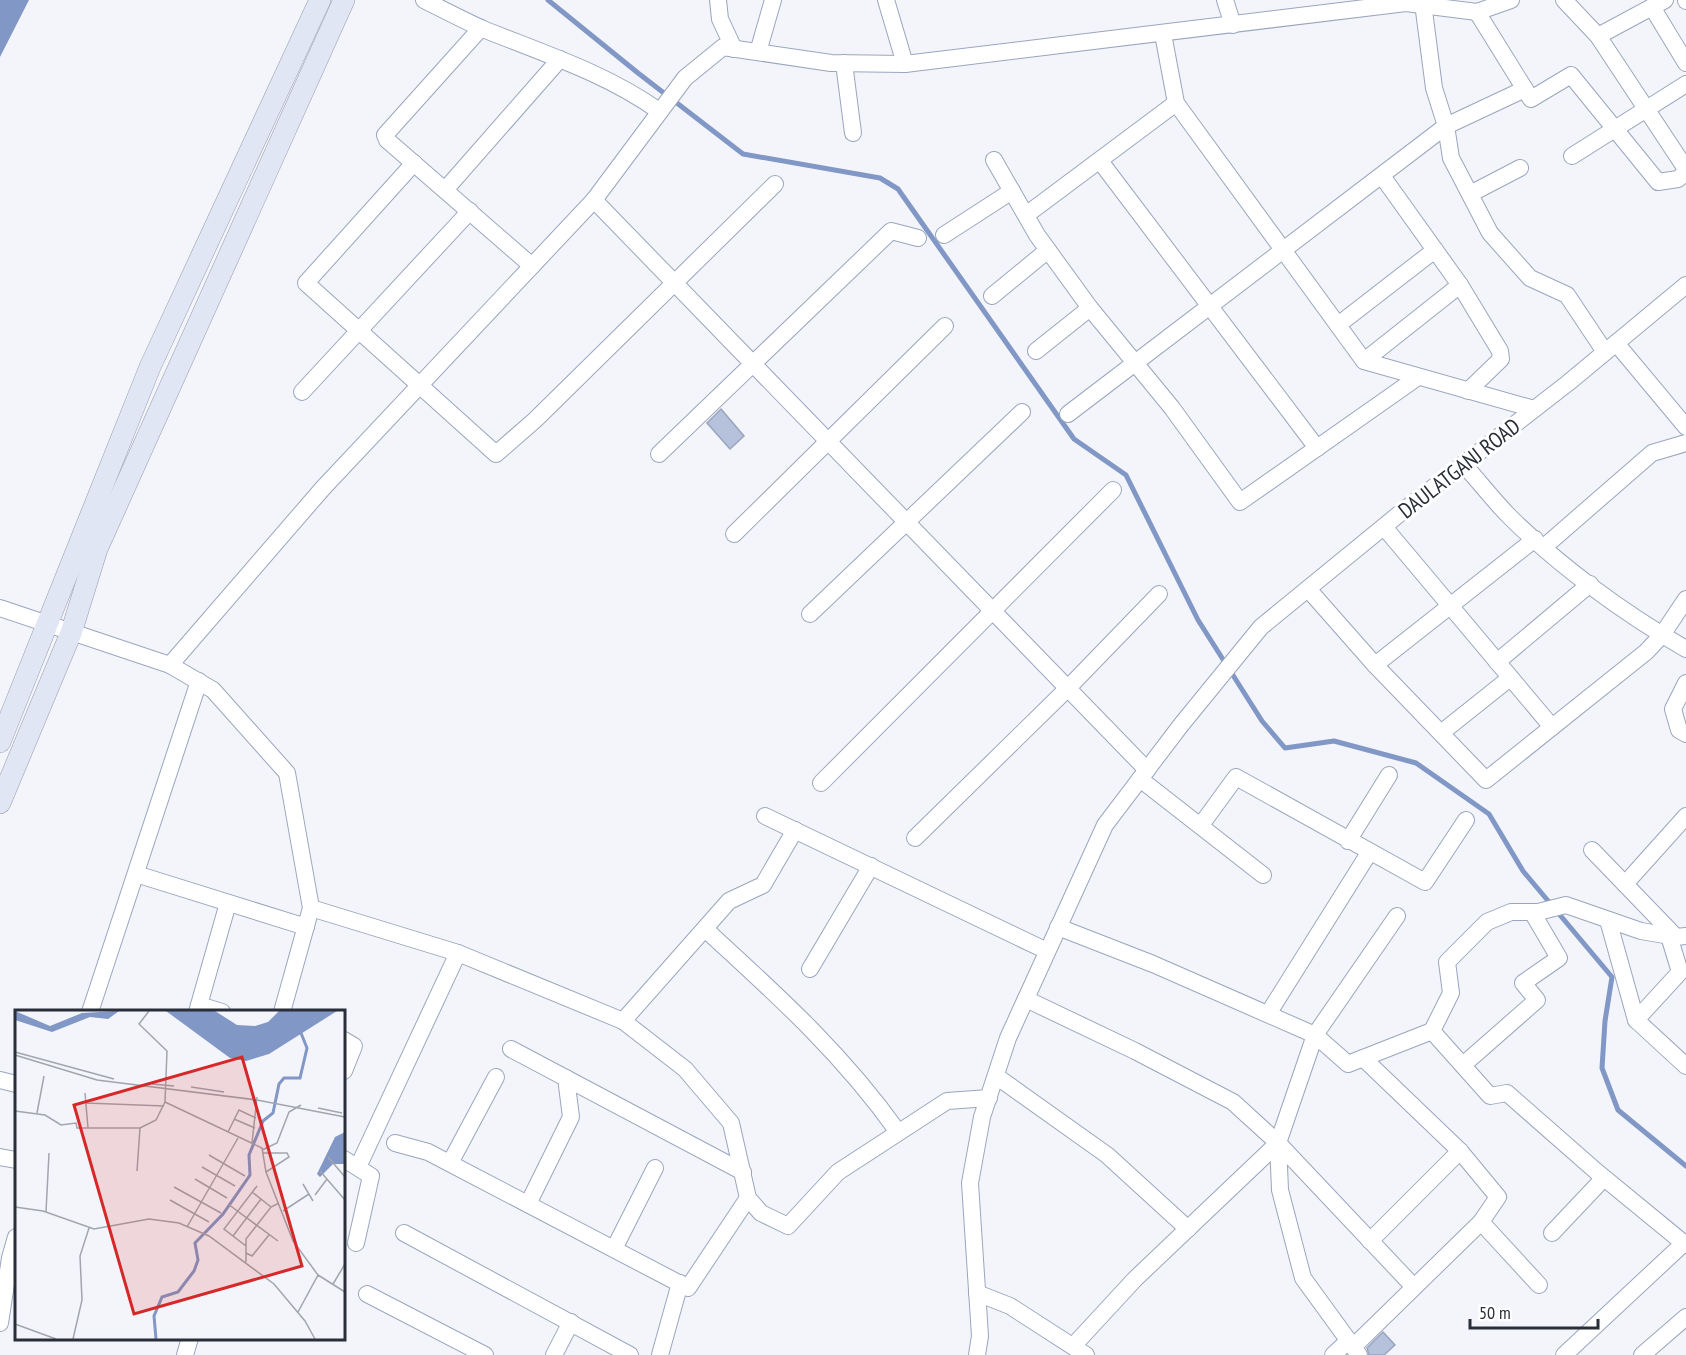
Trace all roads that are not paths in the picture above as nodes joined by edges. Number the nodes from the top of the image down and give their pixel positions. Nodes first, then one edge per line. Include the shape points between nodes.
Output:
1 (320, 0) edge
2 (344, 0) edge
3 (424, 0) edge
4 (718, 0) edge
5 (773, 0) edge
6 (886, 0) edge
7 (1226, 0) edge
8 (1511, 0) edge
9 (1564, 0) edge
10 (1431, 3) edge
11 (1658, 4) edge
12 (1324, 7) edge
13 (1477, 12) junction
14 (1233, 25) junction
15 (481, 28) junction
16 (1163, 34) junction
17 (1598, 36) junction
18 (734, 49) junction
19 (758, 52) junction
20 (560, 59) junction
21 (844, 63) junction
22 (1686, 63) edge
23 (905, 64) junction
24 (1686, 84) edge
25 (1525, 89) junction
26 (1176, 104) junction
27 (660, 108) junction
28 (1646, 110) junction
29 (1446, 126) junction
30 (1615, 129) junction
31 (853, 133) dead end
32 (1572, 156) dead end
33 (994, 160) dead end
34 (1100, 161) junction
35 (414, 163) junction
36 (1520, 168) dead end
37 (1686, 170) edge
38 (1382, 176) junction
39 (775, 184) dead end
40 (445, 190) junction
41 (1012, 191) junction
42 (1470, 194) junction
43 (594, 200) junction
44 (470, 211) junction
45 (1026, 215) junction
46 (944, 235) dead end
47 (918, 237) dead end
48 (1048, 250) junction
49 (1435, 250) junction
50 (1284, 251) junction
51 (532, 266) junction
52 (675, 283) junction
53 (1460, 285) junction
54 (1686, 285) edge
55 (992, 296) dead end
56 (1210, 306) junction
57 (1090, 309) junction
58 (945, 326) dead end
59 (1338, 326) junction
60 (359, 330) junction
61 (1610, 348) junction
62 (1036, 351) dead end
63 (1364, 362) junction
64 (753, 363) junction
65 (1135, 364) junction
66 (1418, 377) junction
67 (421, 384) junction
68 (1468, 391) junction
69 (302, 392) dead end
70 (1534, 409) junction
71 (1022, 412) dead end
72 (1068, 414) dead end
73 (1686, 428) edge
74 (828, 441) junction
75 (1686, 443) edge
76 (1317, 448) junction
77 (659, 454) dead end
78 (1463, 464) junction
79 (1113, 490) dead end
80 (907, 522) junction
81 (1384, 527) junction
82 (734, 534) dead end
83 (1539, 543) junction
84 (1590, 584) junction
85 (1308, 589) junction
86 (1159, 594) dead end
87 (1686, 599) edge
88 (1450, 606) junction
89 (0, 608) edge
90 (993, 611) junction
91 (810, 614) dead end
92 (46, 622) junction
93 (70, 633) junction
94 (1662, 635) junction
95 (1686, 649) edge
96 (1497, 662) junction
97 (170, 665) junction
98 (1375, 665) junction
99 (1510, 678) junction
100 (199, 681) junction
101 (1686, 683) edge
102 (1067, 689) junction
103 (1552, 728) junction
104 (1441, 733) junction
105 (1686, 734) edge
106 (0, 742) edge
107 (1144, 774) junction
108 (1389, 775) dead end
109 (821, 783) dead end
110 (0, 803) edge
111 (765, 816) dead end
112 (1686, 816) edge
113 (1466, 820) dead end
114 (1201, 825) junction
115 (795, 830) junction
116 (915, 838) dead end
117 (1348, 841) junction
118 (1592, 850) dead end
119 (1369, 853) junction
120 (870, 866) junction
121 (136, 874) junction
122 (1263, 876) dead end
123 (1625, 884) junction
124 (228, 903) junction
125 (311, 908) junction
126 (1535, 912) junction
127 (1398, 916) dead end
128 (1608, 920) junction
129 (306, 927) junction
130 (1058, 927) junction
131 (705, 929) junction
132 (1677, 936) edge
133 (1047, 951) junction
134 (458, 953) junction
135 (810, 969) dead end
136 (1026, 999) junction
137 (198, 1008) edge
138 (90, 1010) edge
139 (214, 1010) edge
140 (283, 1010) edge
141 (1268, 1014) junction
142 (1636, 1020) junction
143 (623, 1021) junction
144 (1432, 1031) junction
145 (1315, 1035) junction
146 (345, 1041) edge
147 (511, 1049) dead end
148 (1363, 1058) junction
149 (1463, 1065) junction
150 (1686, 1066) edge
151 (345, 1068) edge
152 (996, 1076) junction
153 (496, 1077) dead end
154 (566, 1078) junction
155 (0, 1080) edge
156 (15, 1084) edge
157 (988, 1098) junction
158 (898, 1132) junction
159 (395, 1143) dead end
160 (1278, 1143) junction
161 (1460, 1150) junction
162 (0, 1157) edge
163 (15, 1160) edge
164 (351, 1163) edge
165 (450, 1163) junction
166 (655, 1168) dead end
167 (742, 1172) junction
168 (1604, 1178) junction
169 (748, 1198) junction
170 (528, 1204) junction
171 (1480, 1222) junction
172 (1188, 1229) junction
173 (404, 1233) dead end
174 (1552, 1233) dead end
175 (15, 1240) edge
176 (1371, 1241) junction
177 (356, 1243) dead end
178 (1685, 1244) edge
179 (614, 1249) junction
180 (9, 1258) edge
181 (680, 1283) junction
182 (1539, 1285) dead end
183 (1414, 1287) junction
184 (977, 1293) junction
185 (368, 1294) dead end
186 (1686, 1317) edge
187 (571, 1322) junction
188 (0, 1323) edge
189 (189, 1340) edge
190 (1354, 1348) edge
191 (1080, 1350) edge
192 (185, 1355) edge
193 (485, 1355) edge
194 (554, 1355) edge
195 (630, 1355) edge
196 (660, 1355) edge
197 (977, 1355) edge
198 (1333, 1355) edge
199 (1564, 1355) edge
200 (1642, 1355) edge

1 - 92 main road via 150,367
2 - 93 main road via 97,549
3 - 15 street
4 - 18 street via 720,19
5 - 19 street
6 - 23 street
7 - 14 street
8 - 13 street
9 - 17 street
10 - 12 street
10 - 13 street
10 - 29 street via 1434,88
11 - 17 street
11 - 22 street
12 - 14 street
13 - 25 street
14 - 16 street
15 - 20 street
15 - 35 street via 385,135
16 - 23 street
16 - 26 street
17 - 28 street
18 - 19 street
18 - 27 street via 723,47 685,78
19 - 21 street
20 - 27 street
20 - 40 street
21 - 23 street
21 - 31 street
24 - 28 street
25 - 29 street
25 - 30 street via 1531,99 1571,75
26 - 34 street
26 - 50 street
27 - 43 street
28 - 30 street
28 - 37 street
29 - 38 street
29 - 42 street via 1451,158
30 - 32 street
30 - 37 street via 1658,182 1678,179
33 - 41 street
34 - 45 street
34 - 56 street
35 - 40 street
35 - 60 street via 306,283
36 - 42 street
38 - 49 street
38 - 50 street
39 - 52 street
40 - 44 street
41 - 45 street
41 - 46 street
42 - 61 street via 1490,233 1530,278 1567,295
43 - 51 street
43 - 52 street
44 - 51 street
44 - 60 street
45 - 48 street
47 - 64 street via 891,231
48 - 55 street
48 - 57 street
49 - 53 street
49 - 59 street
50 - 56 street
50 - 59 street
51 - 67 street
52 - 64 street
52 - 67 street via 496,454
53 - 63 street
53 - 68 street via 1500,351 1501,359
54 - 61 street, DAULATGANJ ROAD
56 - 65 street
56 - 76 street
57 - 62 street
57 - 65 street
58 - 74 street
59 - 63 street
60 - 67 street
60 - 69 street
61 - 70 street, DAULATGANJ ROAD
61 - 73 street
63 - 66 street
64 - 74 street
64 - 77 street
65 - 72 street
65 - 76 street via 1240,502
66 - 68 street
66 - 76 street
67 - 97 street via 323,488
68 - 70 street
70 - 78 street, DAULATGANJ ROAD
71 - 80 street
74 - 80 street
74 - 82 street
75 - 83 street via 1652,453
78 - 81 street, DAULATGANJ ROAD
78 - 83 street
79 - 90 street
80 - 90 street
80 - 91 street
81 - 85 street, DAULATGANJ ROAD
81 - 88 street
83 - 84 street
83 - 88 street
84 - 94 street
84 - 96 street
85 - 98 street
85 - 107 street, DAULATGANJ ROAD via 1261,627
86 - 102 street
87 - 94 street
88 - 96 street
88 - 98 street
89 - 92 street
90 - 102 street
90 - 109 street
92 - 93 street
92 - 106 main road
93 - 97 street
93 - 110 main road
94 - 95 street
94 - 103 street
96 - 99 street
97 - 100 street
98 - 104 street
99 - 103 street
99 - 104 street
100 - 121 street
100 - 125 street via 213,690 287,773
101 - 105 street via 1673,709 1679,730
102 - 107 street
102 - 116 street
103 - 104 street via 1486,780
107 - 114 street
107 - 130 street, DAULATGANJ ROAD via 1105,825
108 - 117 street
111 - 115 street
112 - 123 street
113 - 119 street via 1425,882
114 - 117 street via 1236,777
114 - 122 street
115 - 120 street
115 - 131 street via 763,885 729,901
117 - 119 street
118 - 123 street
119 - 141 street
120 - 133 street
120 - 135 street
121 - 124 street
121 - 138 street
123 - 132 street
124 - 129 street
124 - 137 street
125 - 129 street
125 - 134 street
126 - 128 street via 1566,905
126 - 144 street via 1511,912 1487,922 1447,962 1452,993
126 - 149 street via 1559,958 1523,983 1537,999
127 - 145 street
128 - 132 street
128 - 142 street
129 - 140 street
130 - 133 street, DAULATGANJ ROAD
130 - 141 street
131 - 143 street
131 - 158 street via 801,1017 865,1085
132 - 142 street via 1680,972
133 - 136 street, DAULATGANJ ROAD
134 - 143 street
134 - 164 street
136 - 152 street, DAULATGANJ ROAD
136 - 160 street via 1233,1102
137 - 139 street
141 - 145 street
142 - 150 street
143 - 167 street via 685,1069 731,1123
144 - 148 street
144 - 149 street
145 - 148 street via 1348,1064
145 - 160 street
146 - 151 street via 354,1046
147 - 154 street
148 - 161 street
149 - 168 street via 1490,1096 1507,1093
152 - 157 street, DAULATGANJ ROAD
152 - 172 street via 1107,1155
153 - 165 street
154 - 167 street
154 - 170 street via 571,1117
155 - 156 street
157 - 158 street via 947,1101
157 - 184 street, DAULATGANJ ROAD via 970,1183
158 - 169 street via 838,1172 788,1226 761,1213
159 - 165 street
160 - 172 street
160 - 176 street
160 - 190 street via 1280,1190 1303,1278
161 - 171 street via 1498,1197
161 - 176 street
162 - 163 street
164 - 177 street via 371,1176
165 - 170 street
166 - 179 street
167 - 169 street
168 - 174 street
168 - 178 street
169 - 181 street via 688,1288
170 - 179 street
171 - 182 street
171 - 183 street
172 - 191 street via 1135,1279
173 - 187 street
175 - 180 street
176 - 183 street
178 - 199 street
179 - 181 street
180 - 188 street
181 - 196 street
183 - 190 street
184 - 191 street via 1010,1306
184 - 197 street, DAULATGANJ ROAD
185 - 193 street
186 - 200 street
187 - 194 street
187 - 195 street
189 - 192 street
190 - 198 street

